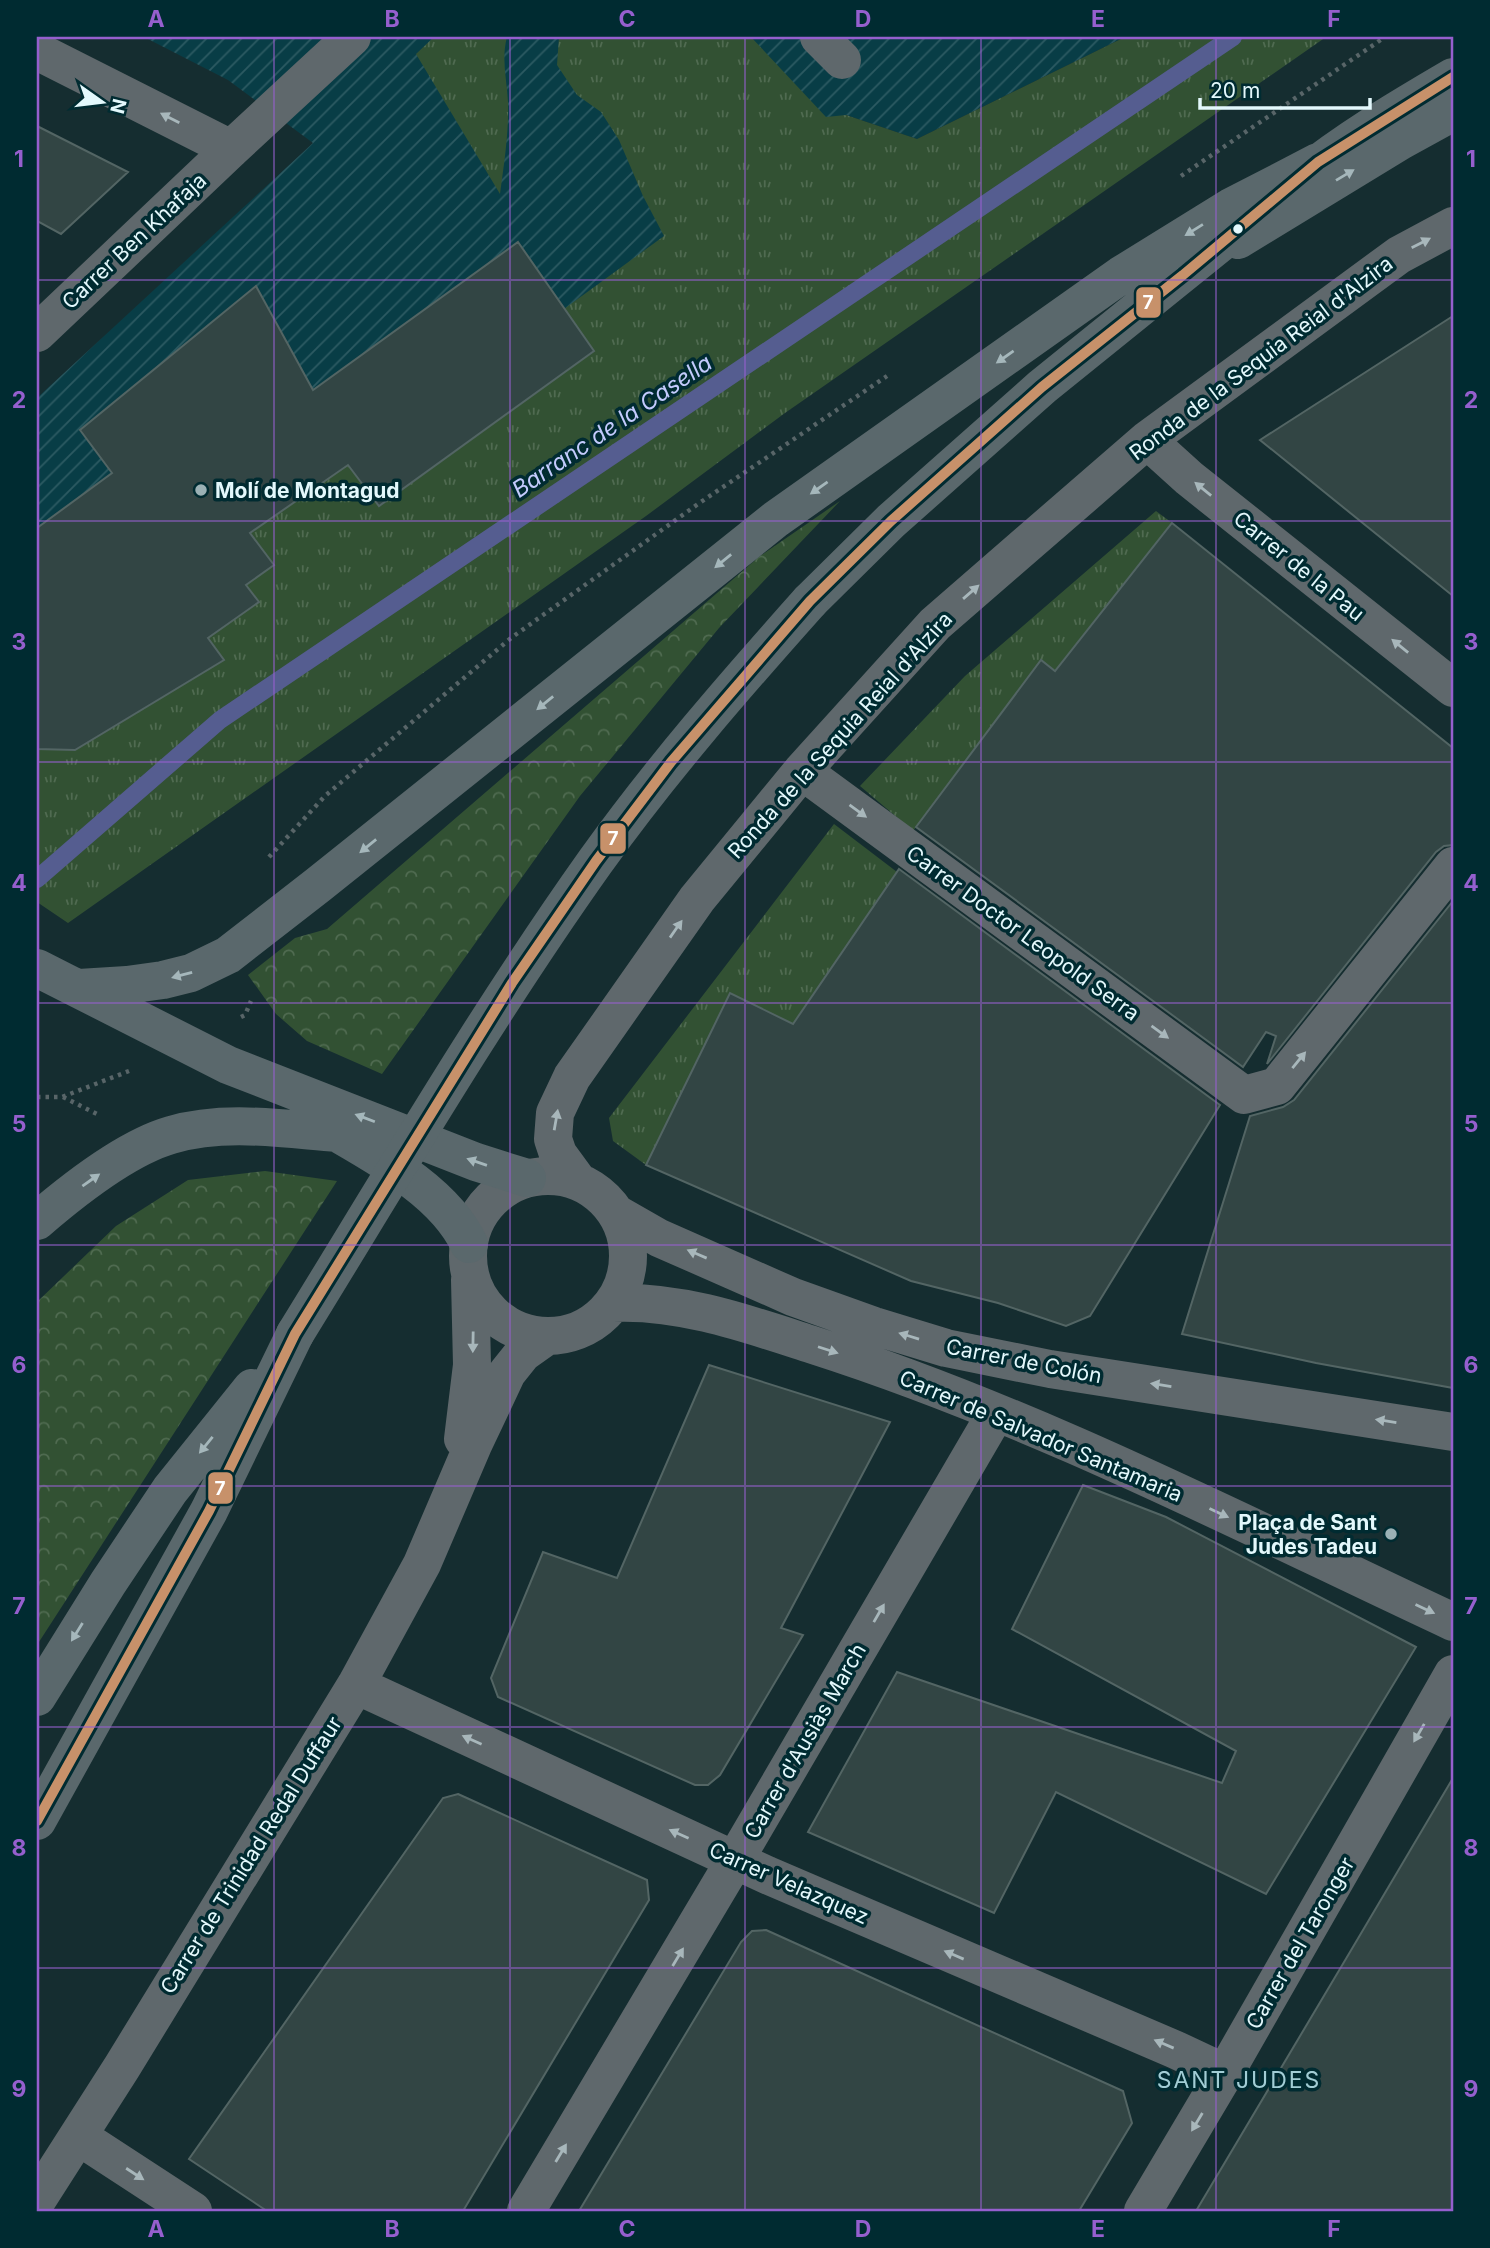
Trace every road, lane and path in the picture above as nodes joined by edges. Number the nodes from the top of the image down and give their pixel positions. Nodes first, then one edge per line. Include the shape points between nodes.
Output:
1 (352, 37) edge
2 (37, 51) edge
3 (1453, 78) edge
4 (1453, 112) edge
5 (231, 149) junction
6 (1318, 163) junction
7 (1453, 226) edge
8 (1183, 275) junction
9 (37, 333) edge
10 (1147, 440) junction
11 (1453, 688) edge
12 (802, 771) junction
13 (1453, 866) edge
14 (38, 969) edge
15 (79, 988) junction
16 (228, 1065) junction
17 (37, 1097) edge
18 (62, 1097) dead end
19 (337, 1133) junction
20 (527, 1178) junction
21 (577, 1180) junction
22 (617, 1214) junction
23 (37, 1221) edge
24 (469, 1259) junction
25 (612, 1303) junction
26 (295, 1334) junction
27 (547, 1336) junction
28 (996, 1413) junction
29 (1453, 1432) edge
30 (450, 1502) junction
31 (1453, 1622) edge
32 (1453, 1674) edge
33 (356, 1685) junction
34 (40, 1690) edge
35 (37, 1821) edge
36 (736, 1860) junction
37 (1225, 2073) junction
38 (78, 2136) junction
39 (37, 2200) edge
40 (193, 2211) edge
41 (526, 2211) edge
42 (1143, 2211) edge

1 - 5 street, Carrer Ben Khafaja
5 -> 2 street
3 - 6 main road
8 -> 4 main road
5 - 9 street, Carrer Ben Khafaja
6 - 8 main road
6 -> 15 main road via 1231,207 1121,275 776,519 228,955 191,973 163,980
10 -> 7 street, Ronda de la Sequia Reial d'Alzira via 1399,255
8 - 26 main road, bridge via 1042,387 891,521 810,601 671,762 512,983
11 -> 10 street, Carrer de la Pau
12 -> 10 street, Ronda de la Sequia Reial d'Alzira via 934,624
12 -> 13 street, Carrer Doctor Leopold Serra via 1244,1094 1277,1086
21 -> 12 street, Ronda de la Sequia Reial d'Alzira via 553,1139 555,1113 572,1077 697,899
14 - 15 main road
15 - 16 main road
16 - 19 main road
20 -> 16 main road
17 - 18 path
23 -> 19 main road via 137,1148 172,1134 254,1127
19 - 24 main road via 408,1178 445,1208 461,1228
20 - 21 street via 553,1175
20 - 24 street via 494,1196 482,1209 473,1226
21 - 22 street via 594,1189
22 - 25 street via 628,1250 627,1269
29 -> 22 street, Carrer de Colón via 1050,1369 946,1348 793,1297 659,1238
24 - 27 street via 475,1291 485,1306 512,1328
24 -> 30 street, Carrer de Trinidad Redal Duffaur via 472,1365 467,1419
25 - 27 street via 584,1327
25 -> 28 street, Carrer de Salvador Santamaria via 662,1304 764,1329 894,1372
26 -> 34 main road via 170,1490
26 - 35 main road via 209,1511
27 - 30 street, Carrer de Trinidad Redal Duffaur via 523,1353 507,1373
28 -> 31 street, Carrer de Salvador Santamaria
36 -> 28 street, Carrer d'Ausiàs March
30 - 33 street, Carrer de Trinidad Redal Duffaur
32 -> 37 street, Carrer del Taronger
36 -> 33 street, Carrer Velazquez
33 - 38 street, Carrer de Trinidad Redal Duffaur
37 -> 36 street, Carrer Velazquez
41 -> 36 street, Carrer d'Ausiàs March
37 -> 42 street, Carrer del Taronger
38 - 39 street, Carrer de Trinidad Redal Duffaur
38 -> 40 street

